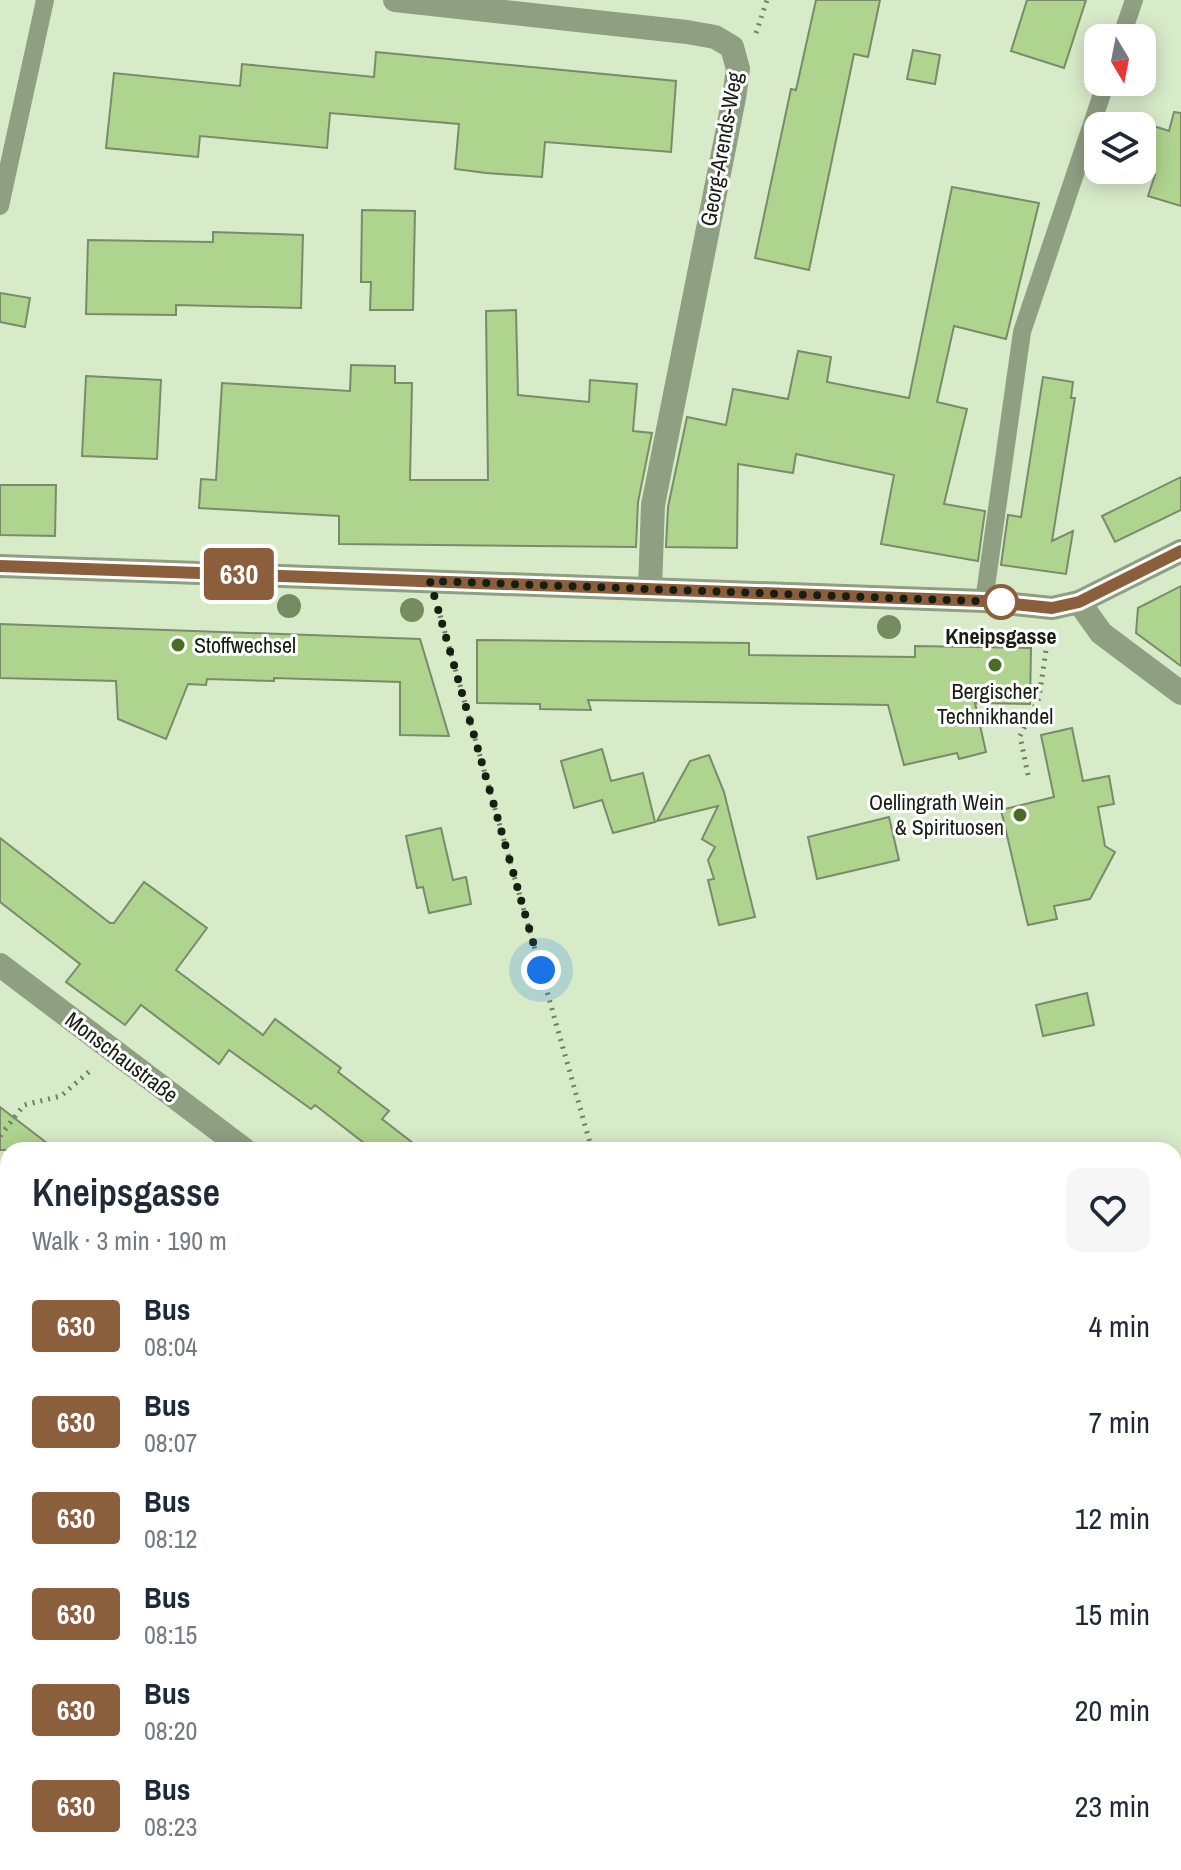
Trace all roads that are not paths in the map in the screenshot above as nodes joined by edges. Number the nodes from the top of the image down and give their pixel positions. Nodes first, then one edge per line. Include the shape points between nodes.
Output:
1 (45, 0) edge
2 (395, 0) edge
3 (1134, 0) edge
4 (1126, 24) edge
5 (1101, 96) edge
6 (0, 206) edge
7 (1181, 551) edge
8 (0, 566) edge
9 (650, 589) junction
10 (984, 601) junction
11 (1079, 602) junction
12 (1181, 693) edge
13 (0, 965) edge
14 (234, 1142) edge

1 - 6 lane
2 - 9 street, Georg-Arends-Weg via 687,32 715,37 732,47 738,69 734,98 653,505
3 - 4 lane
5 - 10 lane via 1022,332
7 - 11 street
8 - 9 street
9 - 10 street
10 - 11 street via 1052,608
11 - 12 street via 1101,633
13 - 14 street, Monschaustraße

